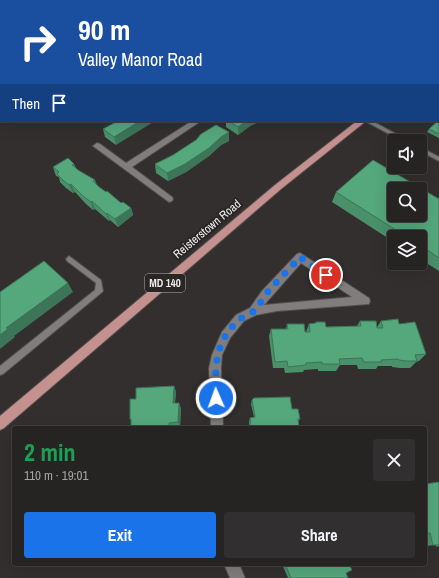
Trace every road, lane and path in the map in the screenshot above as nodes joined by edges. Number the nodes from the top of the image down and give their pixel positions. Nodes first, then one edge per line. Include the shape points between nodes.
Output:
1 (194, 122) edge
2 (361, 122) edge
3 (370, 122) edge
4 (393, 134) edge
5 (98, 146) dead end
6 (427, 153) edge
7 (439, 159) edge
8 (126, 167) junction
9 (169, 199) dead end
10 (69, 259) dead end
11 (254, 311) junction
12 (0, 371) edge
13 (0, 424) edge
14 (217, 426) edge
15 (232, 566) edge
16 (238, 578) edge

1 - 8 street
2 - 13 main road, Reisterstown Road / MD 140 via 278,187
3 - 4 lane
5 - 8 street
6 - 7 lane
8 - 9 street
10 - 12 lane via 99,282 99,291
11 - 11 street via 300,257 365,302 277,307
11 - 14 street via 240,318 226,335 217,355
15 - 16 street

